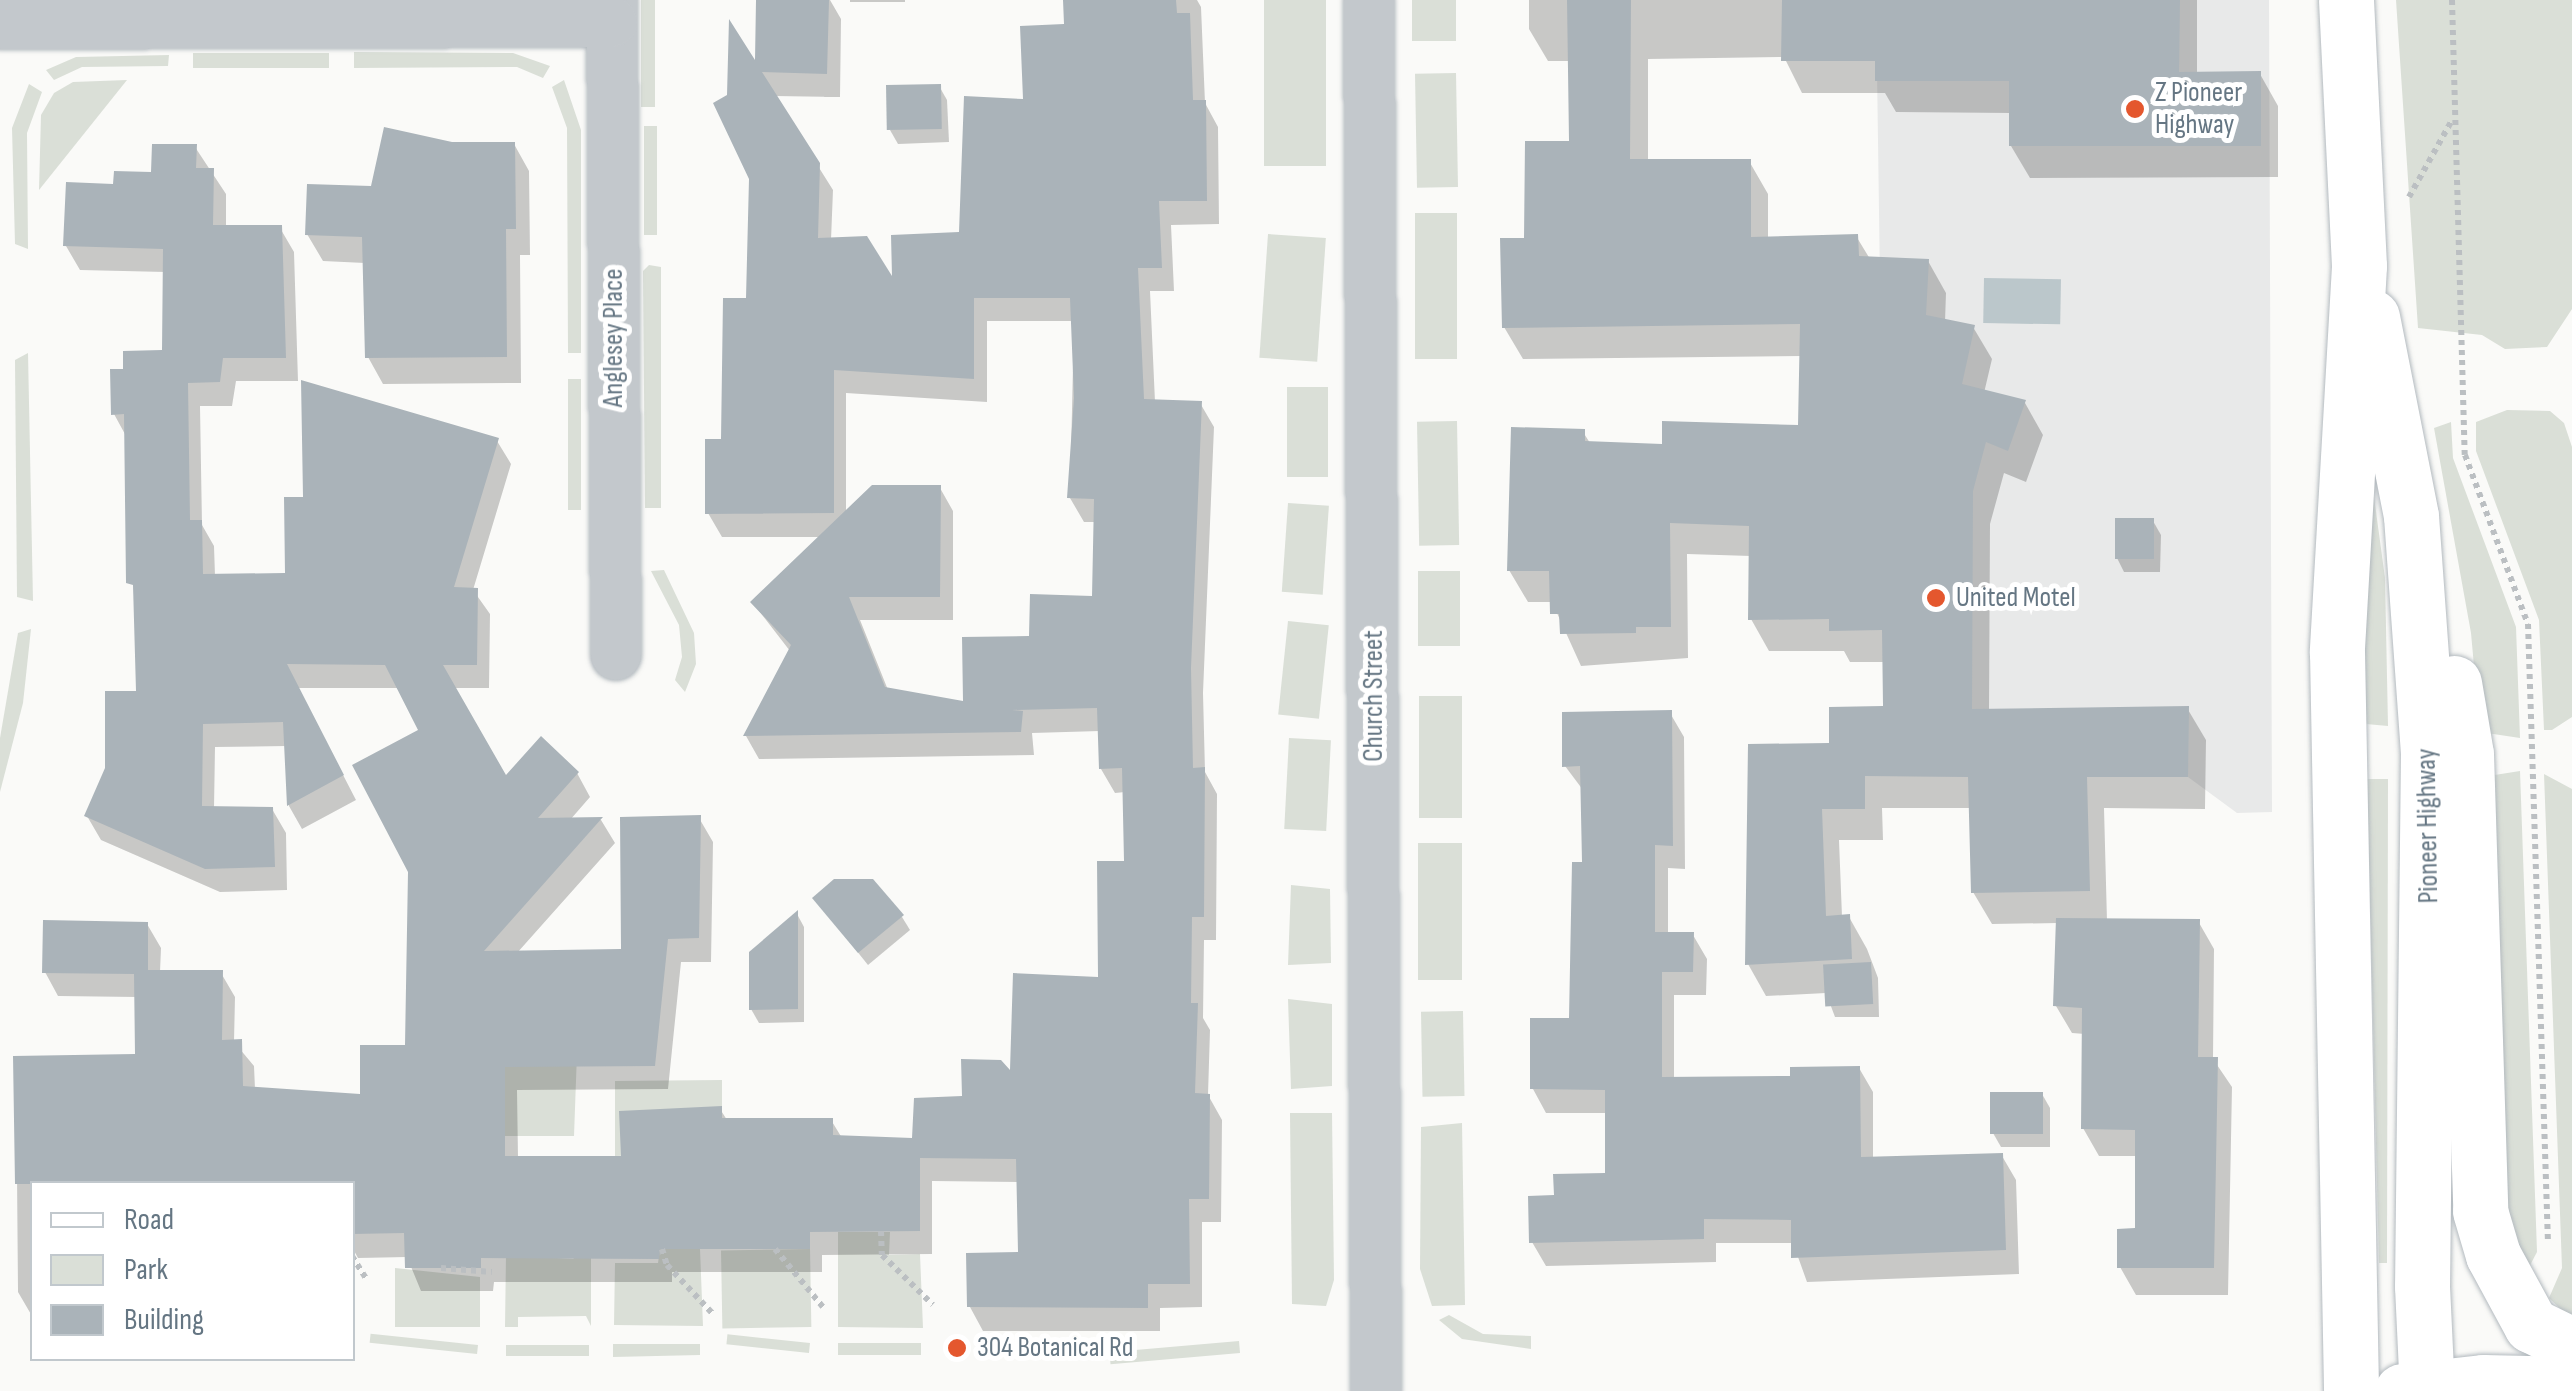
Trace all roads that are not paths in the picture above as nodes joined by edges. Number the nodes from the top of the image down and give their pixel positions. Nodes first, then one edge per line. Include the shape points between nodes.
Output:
1 (1370, 0) edge
2 (2346, 0) edge
3 (612, 11) edge
4 (0, 24) edge
5 (2359, 266) junction
6 (2411, 516) junction
7 (616, 655) dead end
8 (2572, 1345) edge
9 (2572, 1384) edge
10 (2419, 1390) edge
11 (1376, 1391) edge
12 (2352, 1391) edge

1 - 11 street, Church Street
2 - 5 main road, Pioneer Highway
3 - 4 street, Anglesey Place
3 - 7 street, Anglesey Place
5 - 6 main road, Pioneer Highway via 2389,381
5 - 12 main road, Pioneer Highway via 2338,652
6 - 8 main road via 2464,726 2480,1211 2493,1255 2531,1325
6 - 10 main road, Pioneer Highway via 2428,752
9 - 10 main road

